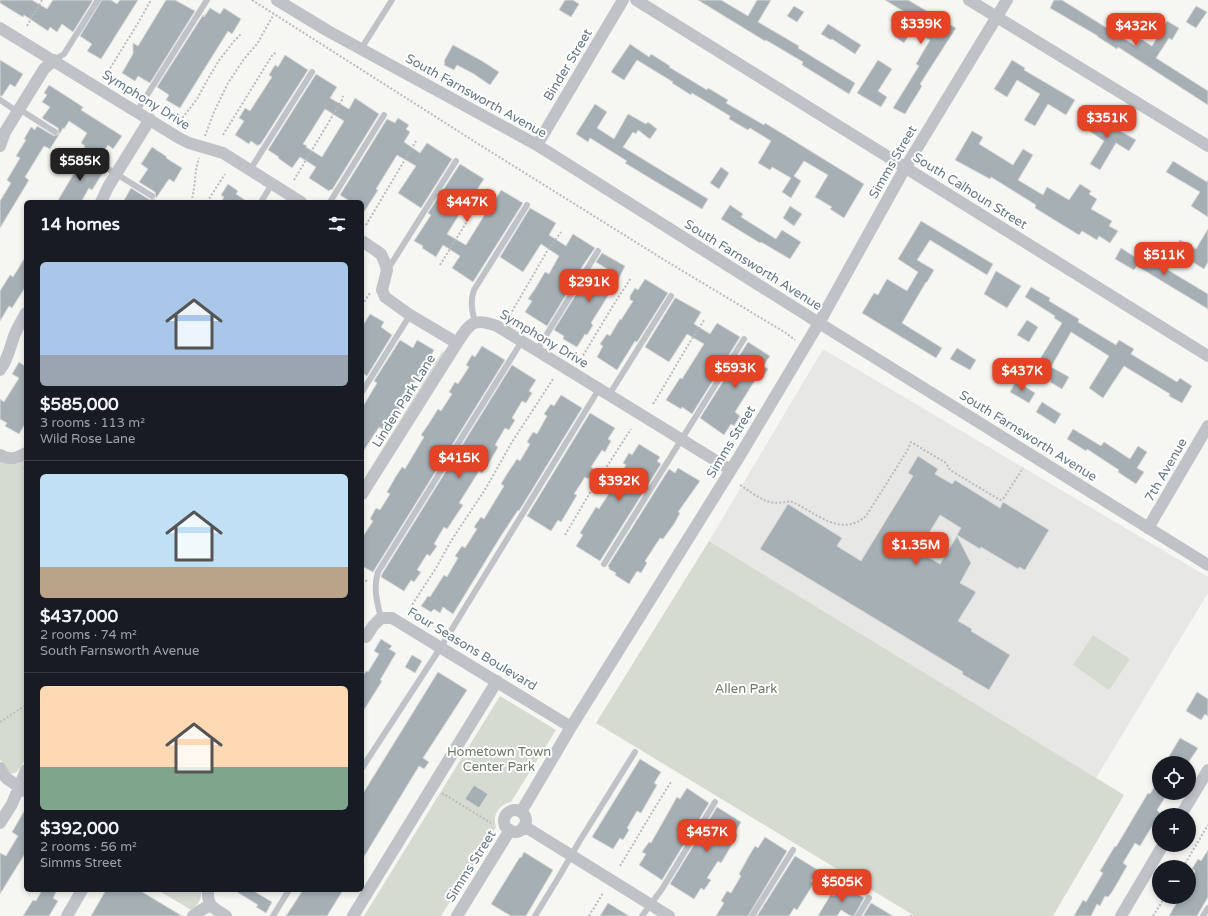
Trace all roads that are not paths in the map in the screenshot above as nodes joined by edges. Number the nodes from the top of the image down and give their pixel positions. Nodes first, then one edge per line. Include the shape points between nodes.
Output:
1 (98, 0) edge
2 (207, 0) edge
3 (392, 0) edge
4 (623, 0) edge
5 (636, 0) edge
6 (969, 0) edge
7 (1007, 0) edge
8 (280, 2) edge
9 (996, 17) junction
10 (0, 28) edge
11 (361, 49) junction
12 (54, 60) junction
13 (312, 72) dead end
14 (0, 100) edge
15 (18, 110) junction
16 (137, 111) junction
17 (384, 116) dead end
18 (150, 119) junction
19 (55, 132) dead end
20 (537, 145) junction
21 (0, 146) edge
22 (1208, 146) edge
23 (84, 154) dead end
24 (456, 160) dead end
25 (905, 168) junction
26 (250, 170) junction
27 (116, 174) junction
28 (272, 184) junction
29 (152, 196) dead end
30 (102, 200) edge
31 (262, 200) edge
32 (297, 200) edge
33 (331, 200) edge
34 (527, 205) dead end
35 (364, 242) edge
36 (598, 251) dead end
37 (387, 270) junction
38 (672, 296) dead end
39 (410, 314) junction
40 (24, 316) edge
41 (474, 322) junction
42 (819, 322) junction
43 (744, 339) dead end
44 (522, 341) junction
45 (457, 343) junction
46 (537, 350) junction
47 (1208, 356) edge
48 (0, 370) edge
49 (364, 389) edge
50 (604, 392) junction
51 (1208, 426) edge
52 (681, 439) junction
53 (24, 454) edge
54 (0, 455) edge
55 (731, 470) junction
56 (364, 491) edge
57 (1148, 528) junction
58 (604, 564) dead end
59 (1208, 564) edge
60 (381, 618) junction
61 (364, 637) edge
62 (441, 646) junction
63 (497, 681) junction
64 (571, 727) junction
65 (635, 752) dead end
66 (364, 765) edge
67 (1208, 770) edge
68 (2, 775) edge
69 (24, 780) edge
70 (22, 790) edge
71 (715, 802) dead end
72 (1185, 808) edge
73 (521, 812) junction
74 (0, 823) edge
75 (524, 826) junction
76 (510, 830) junction
77 (793, 850) dead end
78 (1159, 852) edge
79 (571, 856) junction
80 (81, 892) edge
81 (208, 892) edge
82 (288, 892) edge
83 (869, 898) dead end
84 (210, 905) junction
85 (651, 905) junction
86 (1208, 908) edge
87 (67, 916) edge
88 (193, 916) edge
89 (226, 916) edge
90 (273, 916) edge
91 (353, 916) edge
92 (457, 916) edge
93 (535, 916) edge
94 (642, 916) edge
95 (669, 916) edge
96 (752, 916) edge
97 (858, 916) edge
98 (1121, 916) edge
99 (1203, 916) edge

1 - 12 lane via 64,54
2 - 16 lane
3 - 11 lane
4 - 20 street, Binder Street
5 - 25 street, South Calhoun Street
6 - 9 street
7 - 9 street, Simms Street
8 - 11 street, South Farnsworth Avenue
9 - 22 street
9 - 25 street, Simms Street
10 - 12 street, Symphony Drive
11 - 20 street, South Farnsworth Avenue
12 - 15 street via 44,69
12 - 16 street, Symphony Drive
13 - 26 lane
14 - 15 lane
15 - 19 lane
15 - 21 street
16 - 18 street, Symphony Drive
17 - 33 lane
18 - 26 street, Symphony Drive via 178,138 223,153
18 - 27 street
20 - 42 street, South Farnsworth Avenue
23 - 27 lane
24 - 37 lane
25 - 42 street, Simms Street
25 - 47 street, South Calhoun Street
26 - 28 street, Symphony Drive
27 - 29 lane
27 - 30 street
28 - 31 lane
28 - 32 street, Symphony Drive
34 - 41 lane via 474,290 471,301
35 - 37 street via 381,254
36 - 46 lane
37 - 39 street via 382,290 385,297
38 - 50 lane
39 - 45 street
39 - 49 lane
40 - 48 street
41 - 44 street, Symphony Drive via 485,321
41 - 45 street
42 - 55 street, Simms Street
42 - 57 street, South Farnsworth Avenue
43 - 52 lane
44 - 46 street, Symphony Drive
44 - 60 lane via 378,572 375,588
45 - 56 street, Linden Park Lane
46 - 50 street, Symphony Drive
50 - 52 street, Symphony Drive
50 - 62 lane
51 - 57 street, 7th Avenue
52 - 55 street, Symphony Drive
52 - 58 lane
53 - 54 street via 15,458
55 - 64 street, Simms Street
57 - 59 street, South Farnsworth Avenue
60 - 61 street
60 - 62 street, Four Seasons Boulevard via 392,618
62 - 63 street, Four Seasons Boulevard
62 - 66 lane
63 - 64 street, Four Seasons Boulevard
63 - 91 street
64 - 73 street, Simms Street
65 - 79 lane
67 - 72 street
68 - 70 street
69 - 70 street
70 - 74 street
71 - 85 lane
73 - 75 street via 526,819
73 - 76 street, Simms Street via 511,811 506,816 505,823
75 - 76 street, Simms Street via 518,831
75 - 79 street
76 - 92 street, Simms Street
77 - 96 lane
78 - 98 street
79 - 85 street
79 - 93 lane
80 - 87 street
81 - 84 street
82 - 90 lane
83 - 97 lane
84 - 88 street
84 - 89 street
85 - 94 lane
85 - 95 street
86 - 99 lane

